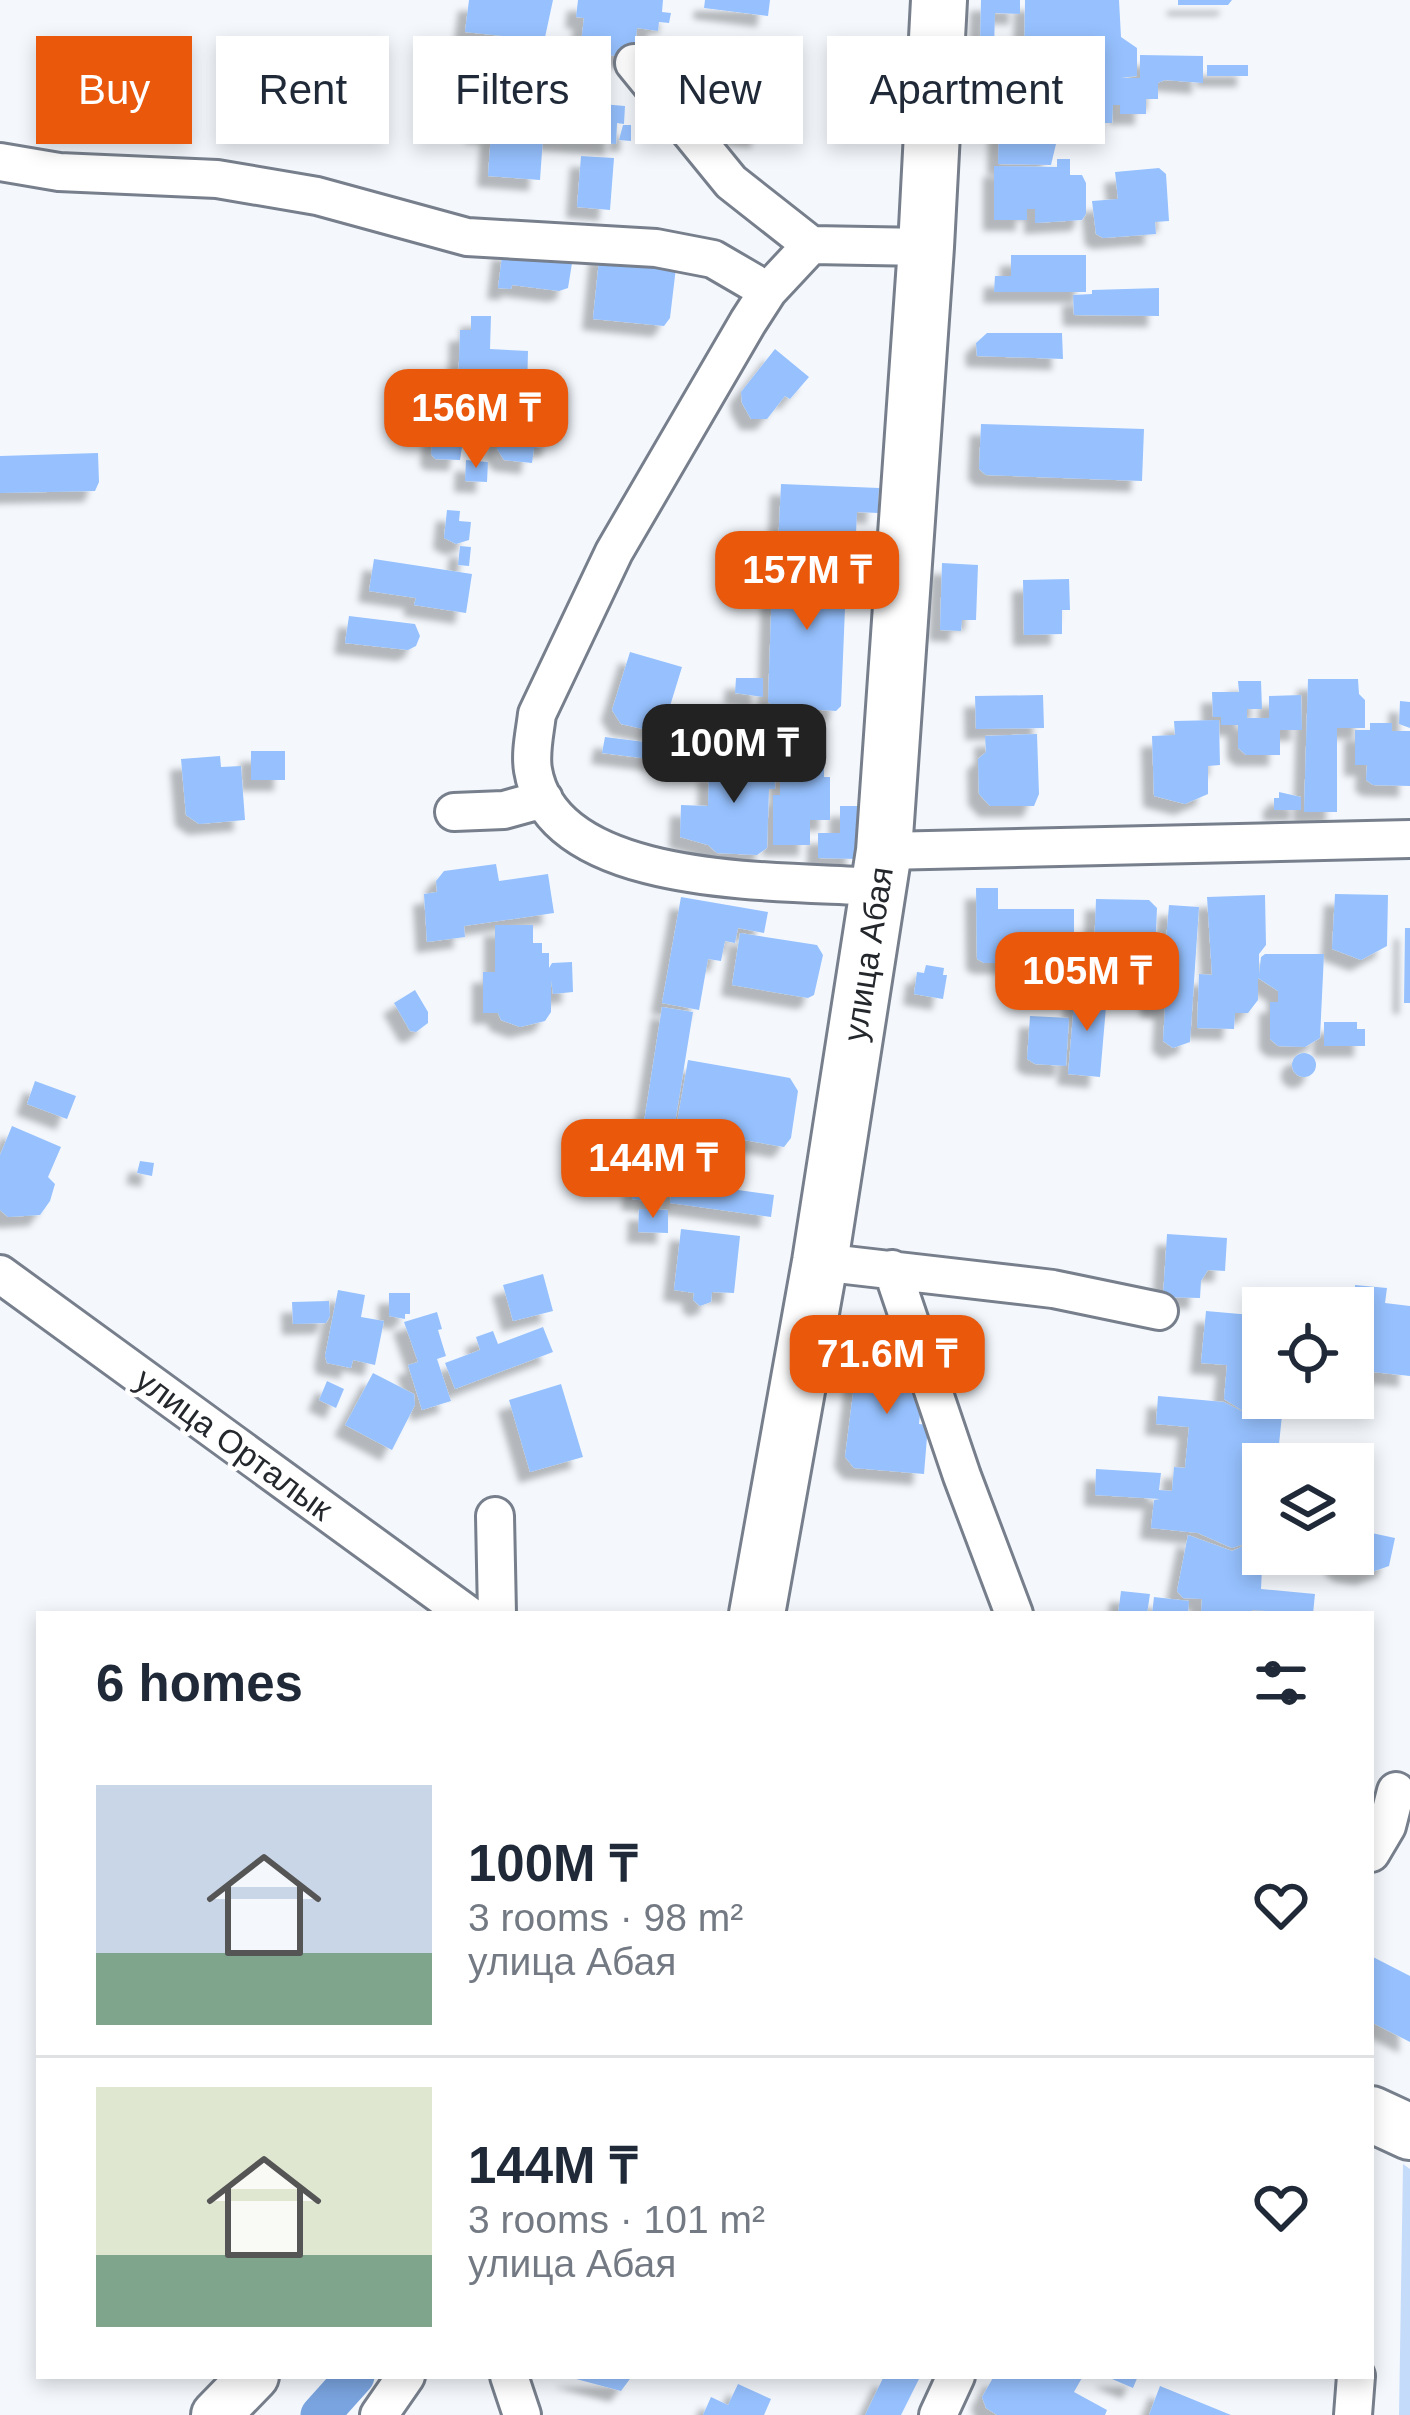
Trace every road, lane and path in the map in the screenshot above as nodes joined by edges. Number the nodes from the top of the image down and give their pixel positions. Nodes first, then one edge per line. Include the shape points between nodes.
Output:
1 (939, 0) edge
2 (634, 63) dead end
3 (0, 162) edge
4 (811, 245) junction
5 (926, 247) junction
6 (768, 291) junction
7 (544, 800) junction
8 (454, 812) dead end
9 (1410, 839) edge
10 (882, 869) junction
11 (820, 1262) junction
12 (892, 1269) junction
13 (0, 1274) edge
14 (1159, 1311) dead end
15 (495, 1516) dead end
16 (463, 1611) edge
17 (497, 1611) edge
18 (758, 1611) edge
19 (1014, 1611) edge
20 (1396, 1791) dead end
21 (1374, 1848) edge
22 (1374, 2115) edge
23 (1410, 2132) edge
24 (251, 2379) edge
25 (404, 2379) edge
26 (509, 2379) edge
27 (955, 2379) edge
28 (1356, 2379) edge
29 (216, 2415) edge
30 (379, 2415) edge
31 (522, 2415) edge
32 (938, 2415) edge
33 (1353, 2415) edge

1 - 5 main road, улица Абая
2 - 4 street via 730,182
3 - 6 street via 77,174 218,178 467,237 656,248 713,259
4 - 5 street
4 - 6 street
5 - 10 main road, улица Абая
6 - 7 street via 614,553 537,714 533,770
7 - 8 street
7 - 10 street via 562,827 622,860 735,877
9 - 10 street
10 - 11 main road, улица Абая
11 - 12 street
11 - 18 main road, улица Абая
12 - 14 street
12 - 19 street
13 - 16 street, улица Орталык
15 - 17 street
20 - 21 street
22 - 23 main road
24 - 29 street
25 - 30 street
26 - 31 street
27 - 32 street
28 - 33 street

